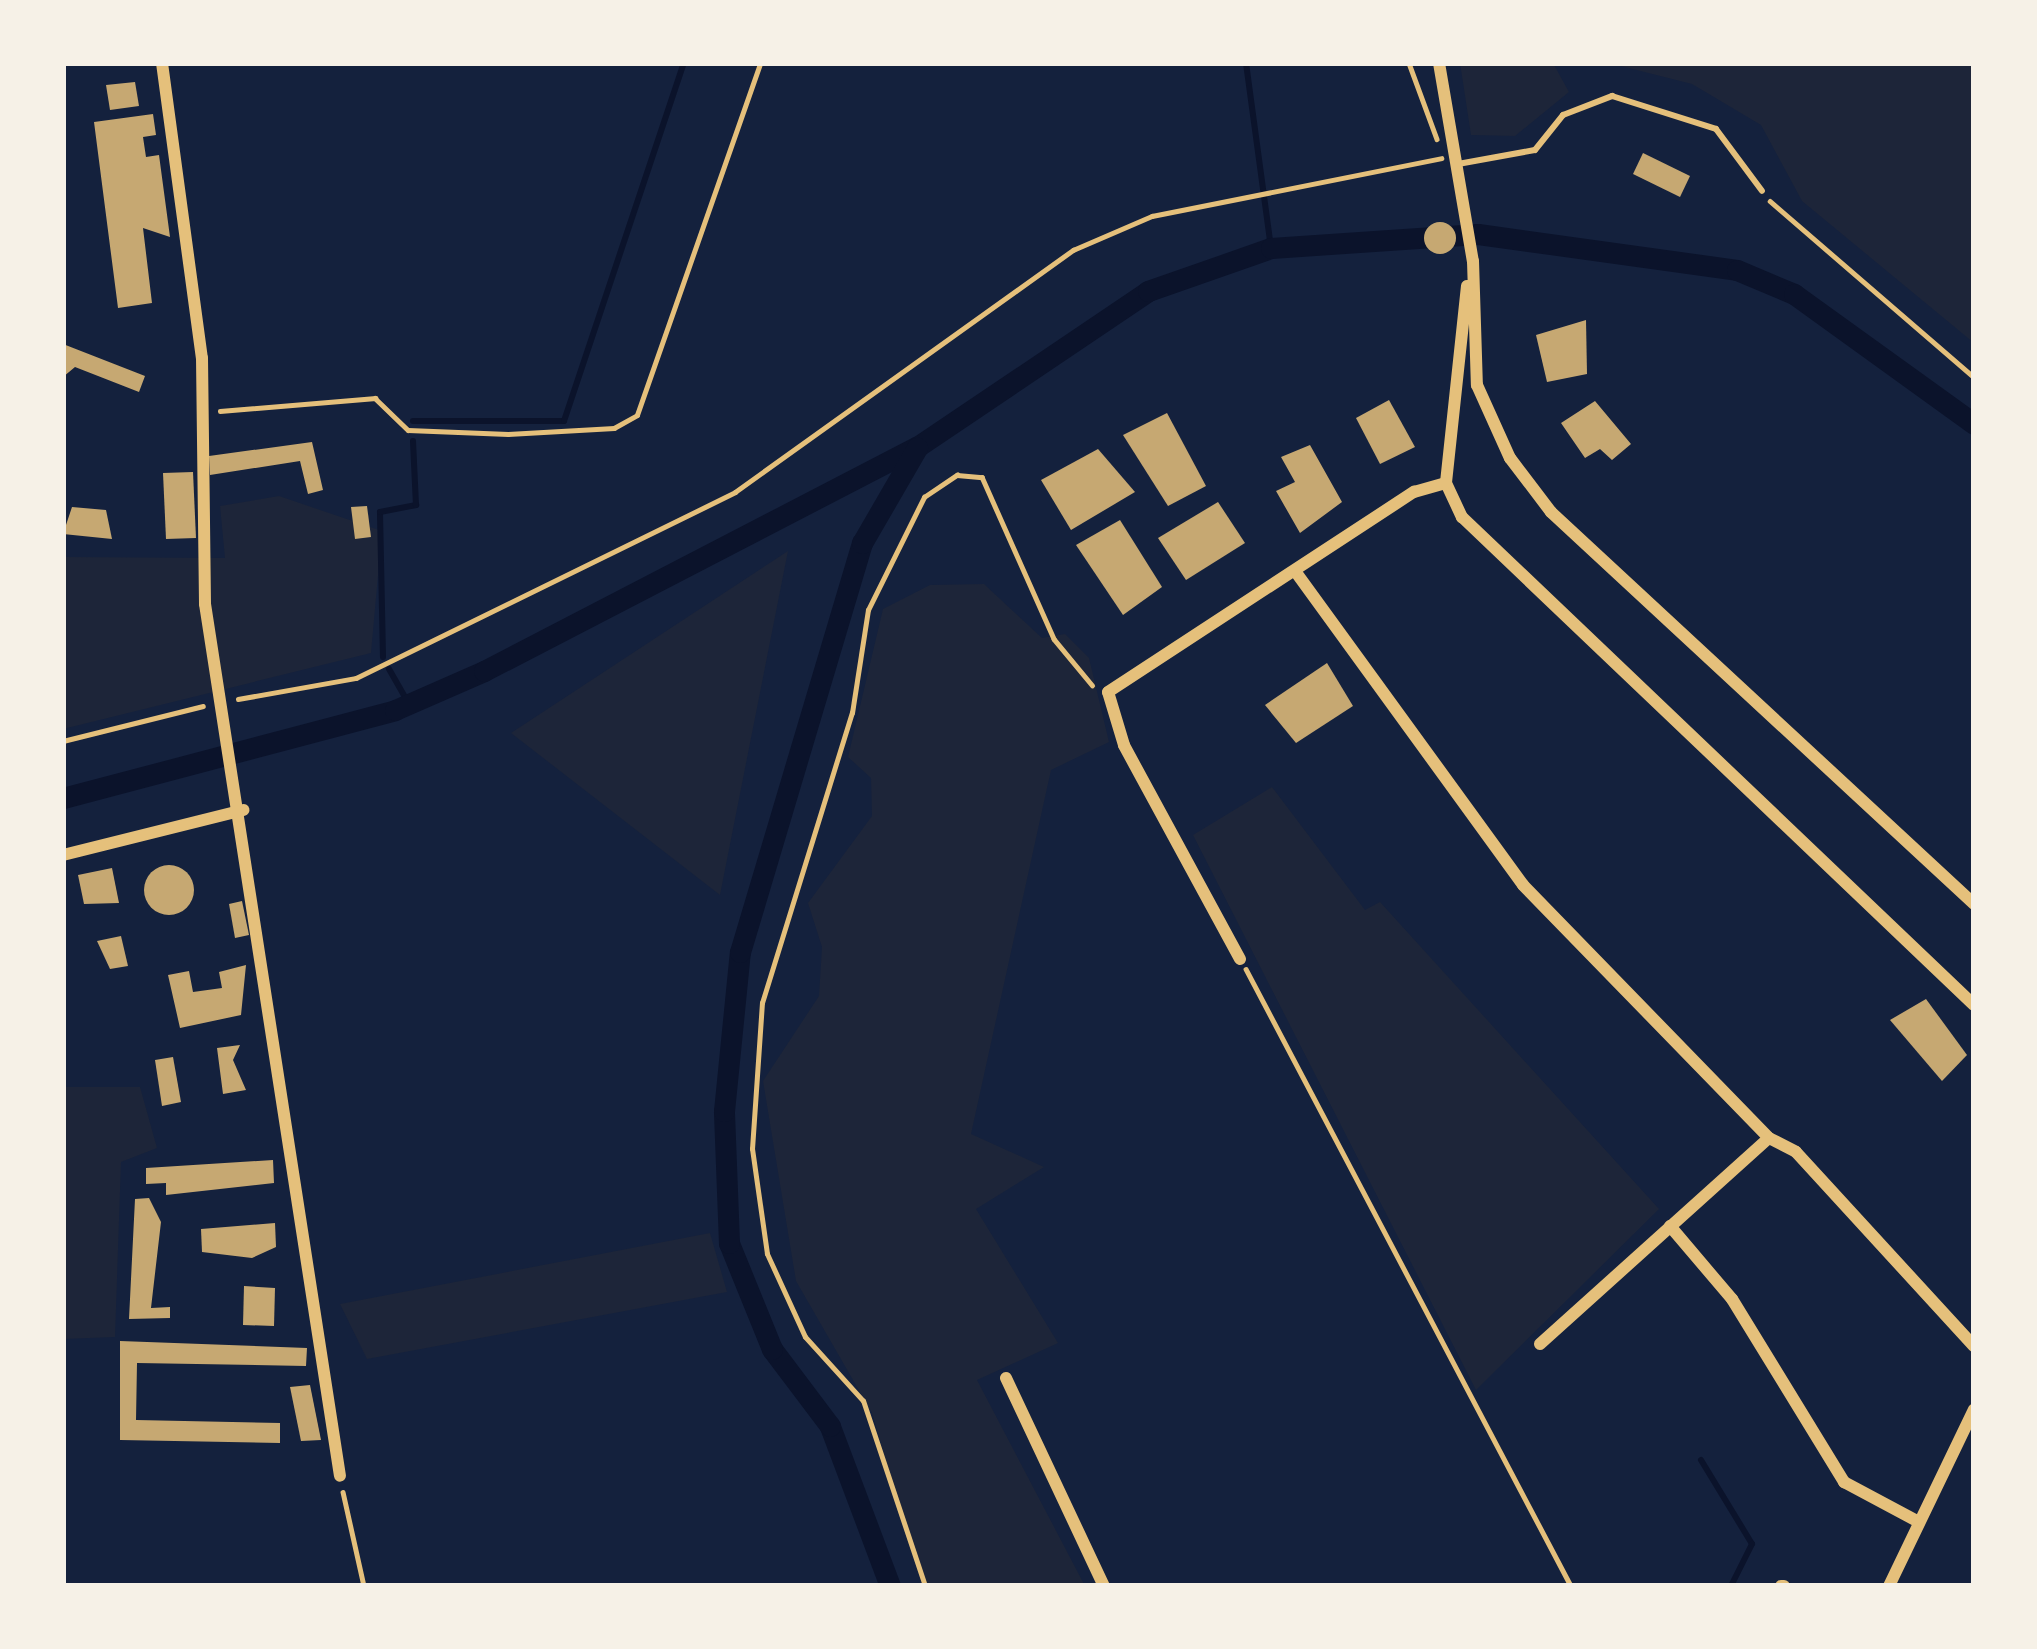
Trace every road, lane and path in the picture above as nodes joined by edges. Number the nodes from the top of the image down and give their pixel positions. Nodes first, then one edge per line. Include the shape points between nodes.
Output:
1 (162, 63) edge
2 (760, 63) edge
3 (1408, 63) edge
4 (1439, 63) edge
5 (1456, 158) junction
6 (1762, 191) joint
7 (1472, 261) junction
8 (1974, 377) edge
9 (201, 414) junction
10 (1446, 482) junction
11 (1294, 571) junction
12 (1108, 692) junction
13 (222, 706) junction
14 (63, 741) edge
15 (243, 810) junction
16 (63, 854) edge
17 (1974, 904) edge
18 (1240, 959) joint
19 (1974, 1005) edge
20 (1769, 1138) junction
21 (1670, 1226) junction
22 (1540, 1344) dead end
23 (1974, 1346) edge
24 (1006, 1378) dead end
25 (1974, 1409) edge
26 (340, 1476) joint
27 (1919, 1522) junction
28 (364, 1586) edge
29 (925, 1586) edge
30 (1104, 1586) edge
31 (1571, 1586) edge
32 (1889, 1586) edge

1 - 9 street
2 - 9 path via 637,415 614,428 508,434 408,430 375,398
3 - 5 path via 1421,116
4 - 5 street
5 - 6 lane via 1535,150 1562,115 1612,96 1716,129
5 - 7 street
5 - 13 path via 1152,216 1073,250 735,492 356,678
6 - 8 path via 1806,242
7 - 10 street
7 - 17 street via 1488,422 1551,512
9 - 13 street via 205,604
10 - 11 street
10 - 19 street via 1462,518
11 - 12 street
11 - 20 street via 1496,852
12 - 18 street via 1124,745
12 - 29 path via 1054,639 982,477 957,475 924,496 868,610 852,712 762,1003 752,1149 766,1254 805,1336 863,1401
13 - 14 path
13 - 15 street
15 - 16 street
15 - 26 street
18 - 31 path
20 - 21 street
20 - 23 street via 1796,1152
21 - 22 street
21 - 27 street via 1732,1299 1835,1472
24 - 30 street
25 - 27 street
26 - 28 path
27 - 32 street

